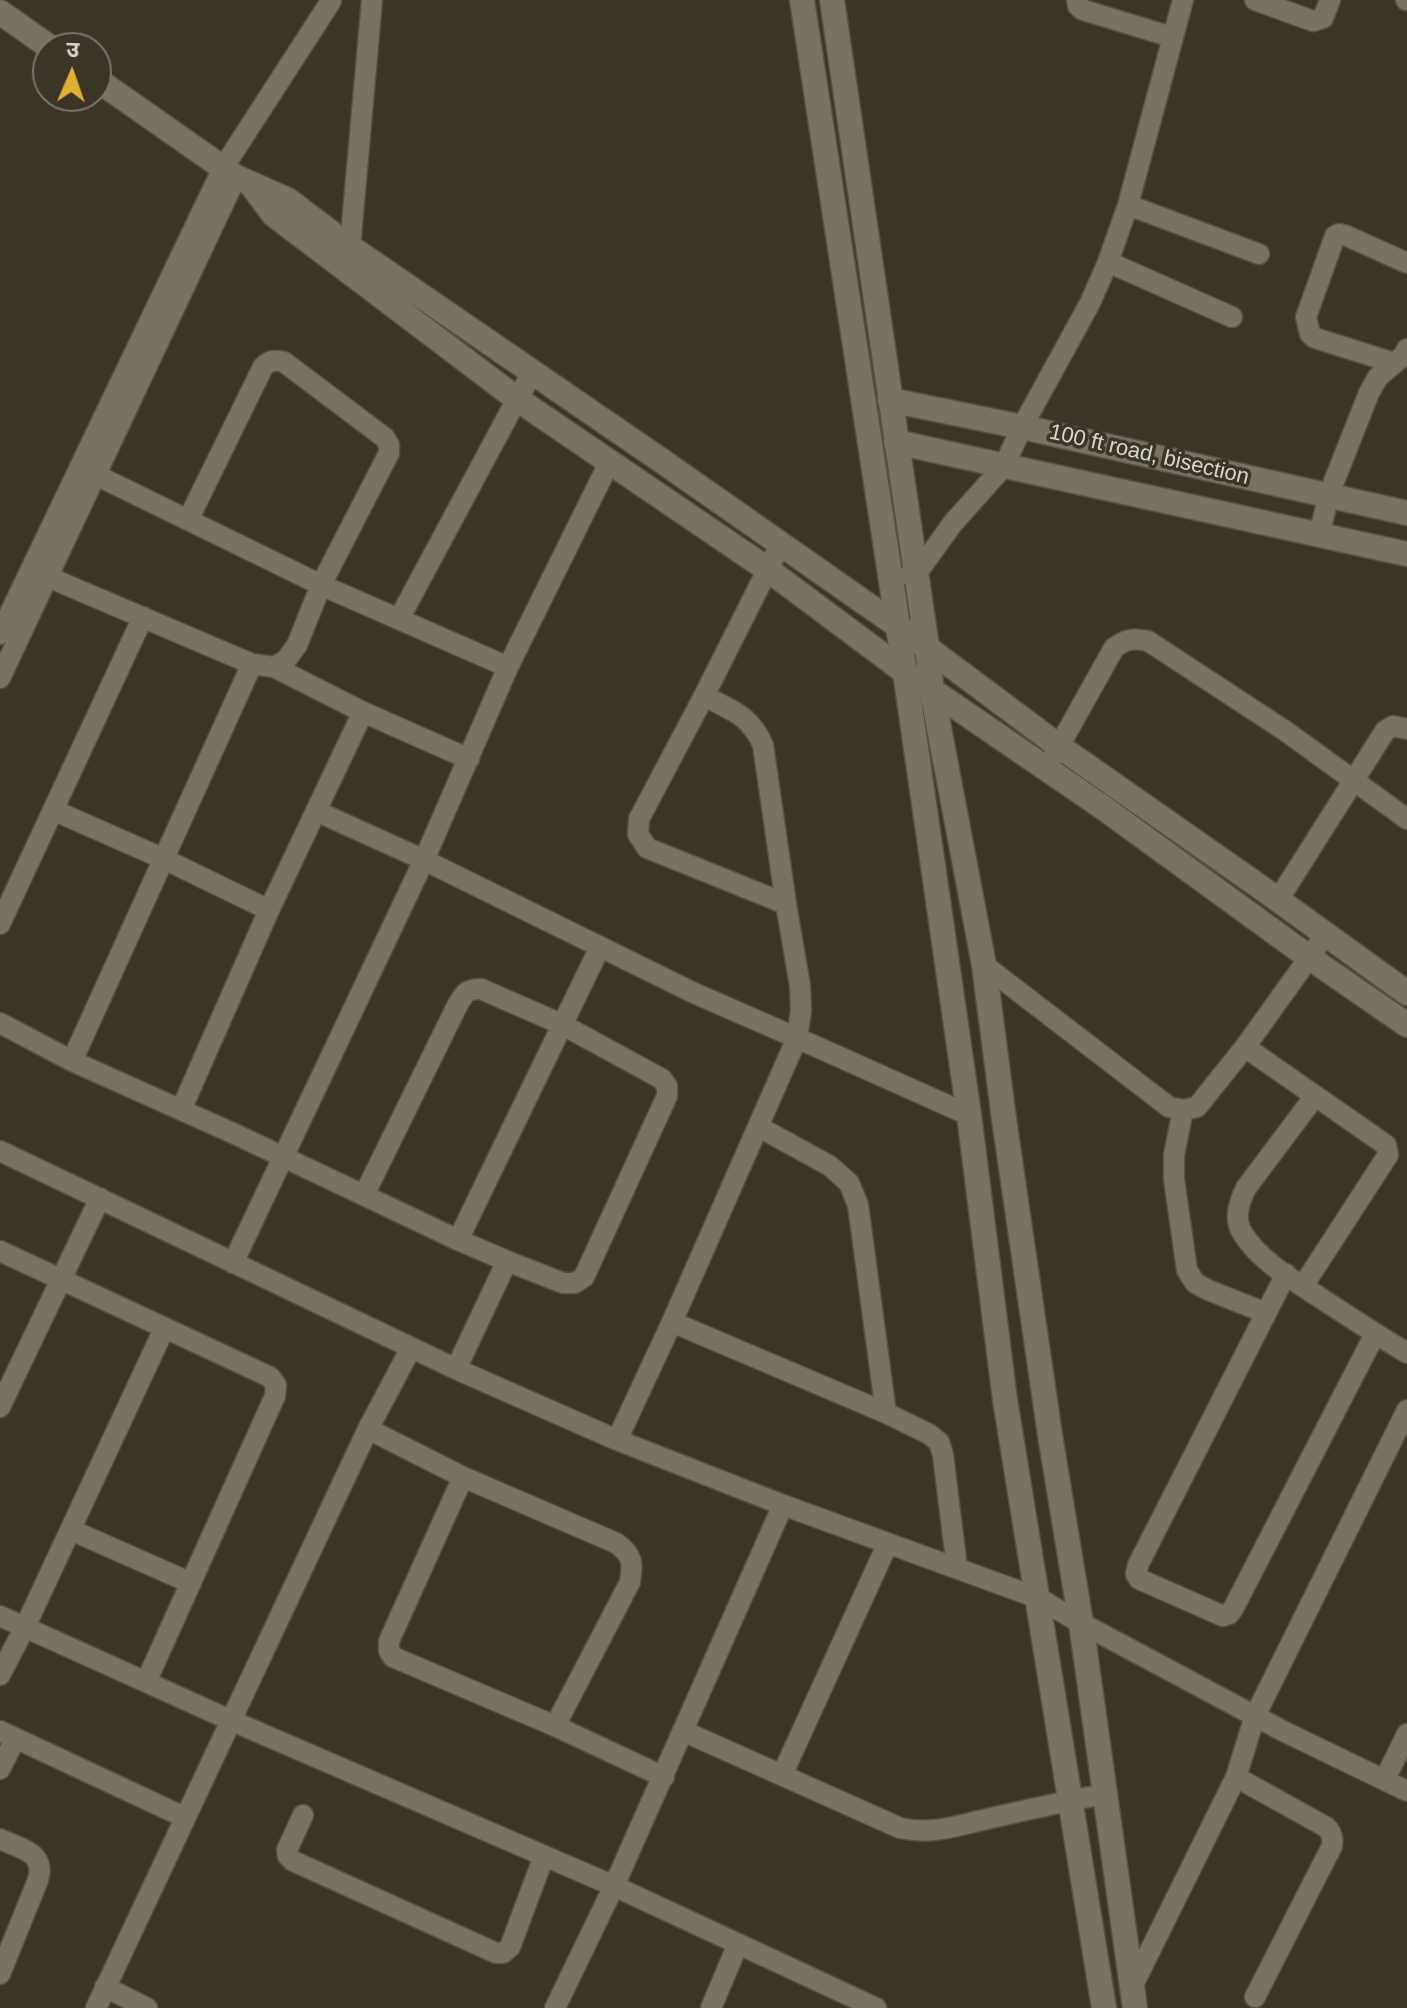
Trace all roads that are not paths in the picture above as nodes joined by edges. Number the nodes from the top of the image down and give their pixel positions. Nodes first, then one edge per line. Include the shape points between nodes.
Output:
1 (372, 0) edge
2 (802, 0) edge
3 (832, 0) edge
4 (1077, 0) edge
5 (1183, 0) edge
6 (1255, 0) edge
7 (1330, 0) edge
8 (331, 1) edge
9 (0, 12) edge
10 (32, 35) edge
11 (1172, 37) junction
12 (112, 90) edge
13 (237, 177) junction
14 (1128, 205) junction
15 (350, 247) junction
16 (1259, 254) dead end
17 (1108, 262) junction
18 (1407, 263) edge
19 (1232, 317) dead end
20 (1400, 356) edge
21 (532, 374) junction
22 (517, 399) junction
23 (890, 400) junction
24 (1022, 427) junction
25 (896, 442) junction
26 (609, 463) junction
27 (1004, 466) junction
28 (96, 475) junction
29 (1329, 494) junction
30 (1407, 513) edge
31 (188, 520) junction
32 (1319, 536) junction
33 (780, 545) junction
34 (1407, 554) edge
35 (767, 569) junction
36 (917, 573) junction
37 (48, 577) junction
38 (891, 579) junction
39 (321, 585) junction
40 (143, 617) junction
41 (399, 619) junction
42 (898, 626) junction
43 (0, 634) edge
44 (927, 647) junction
45 (252, 664) junction
46 (274, 667) junction
47 (508, 667) junction
48 (905, 672) junction
49 (0, 678) edge
50 (932, 691) junction
51 (704, 696) junction
52 (363, 712) junction
53 (1407, 729) edge
54 (1060, 747) junction
55 (469, 759) junction
56 (1046, 768) junction
57 (1355, 780) junction
58 (53, 810) junction
59 (316, 811) junction
60 (1407, 819) edge
61 (164, 859) junction
62 (424, 860) junction
63 (1278, 900) junction
64 (786, 904) junction
65 (269, 910) junction
66 (0, 924) edge
67 (1326, 934) junction
68 (600, 947) junction
69 (1310, 958) junction
70 (984, 965) junction
71 (1407, 993) edge
72 (0, 1023) edge
73 (561, 1024) junction
74 (1407, 1025) edge
75 (797, 1038) junction
76 (1245, 1047) junction
77 (72, 1061) junction
78 (1315, 1096) junction
79 (181, 1110) junction
80 (1183, 1110) junction
81 (969, 1115) junction
82 (759, 1127) junction
83 (0, 1151) edge
84 (284, 1158) junction
85 (364, 1195) junction
86 (100, 1198) junction
87 (458, 1240) junction
88 (0, 1251) edge
89 (507, 1261) junction
90 (233, 1263) junction
91 (62, 1280) junction
92 (1294, 1280) junction
93 (1266, 1313) junction
94 (672, 1322) junction
95 (164, 1329) junction
96 (1375, 1334) junction
97 (411, 1348) junction
98 (1407, 1353) edge
99 (456, 1369) junction
100 (0, 1407) edge
101 (1407, 1410) edge
102 (886, 1413) junction
103 (368, 1429) junction
104 (617, 1440) junction
105 (463, 1477) junction
106 (783, 1505) junction
107 (71, 1530) junction
108 (888, 1543) junction
109 (957, 1568) junction
110 (191, 1583) junction
111 (1038, 1598) junction
112 (0, 1616) edge
113 (1081, 1623) junction
114 (25, 1627) junction
115 (0, 1675) edge
116 (146, 1682) junction
117 (1255, 1716) junction
118 (230, 1720) junction
119 (555, 1726) junction
120 (683, 1731) junction
121 (1407, 1734) edge
122 (7, 1735) edge
123 (0, 1769) edge
124 (782, 1775) junction
125 (664, 1777) junction
126 (1236, 1777) junction
127 (1385, 1779) junction
128 (1407, 1791) edge
129 (1105, 1794) junction
130 (1070, 1801) junction
131 (303, 1815) dead end
132 (184, 1817) junction
133 (0, 1839) edge
134 (544, 1856) junction
135 (614, 1886) junction
136 (738, 1944) junction
137 (0, 1974) edge
138 (105, 1987) junction
139 (1255, 1997) dead end
140 (1134, 1998) edge
141 (96, 2008) edge
142 (147, 2008) edge
143 (555, 2008) edge
144 (711, 2008) edge
145 (876, 2008) edge
146 (1104, 2008) edge

1 - 15 street
2 - 38 street
3 - 23 street
4 - 11 street via 1083,10
5 - 11 street
6 - 7 street via 1313,21 1323,18
8 - 13 street
9 - 10 street
11 - 14 street
12 - 13 street
13 - 15 street via 288,200
13 - 22 street via 274,215
13 - 28 street
13 - 43 street
14 - 16 street
14 - 17 street
15 - 21 street
17 - 19 street
17 - 24 street
18 - 20 street via 1347,236 1335,236 1306,317 1315,338
20 - 29 street via 1369,393
21 - 22 street
21 - 33 street
22 - 26 street
22 - 41 street
23 - 24 street, 100 ft road, bisection
23 - 25 street
24 - 27 street
24 - 29 street, 100 ft road, bisection
25 - 27 street
25 - 36 street
26 - 35 street
26 - 47 street
27 - 32 street
27 - 36 street
28 - 31 street
28 - 37 street
29 - 30 street, 100 ft road, bisection
29 - 32 street
31 - 39 street
31 - 39 street via 263,367 284,362 389,445
32 - 34 street
33 - 35 street
33 - 42 street
35 - 48 street
35 - 51 street
36 - 38 street
36 - 44 street
37 - 40 street
37 - 49 street
38 - 42 street
39 - 41 street
39 - 46 street via 297,645
40 - 45 street
40 - 58 street
41 - 47 street
42 - 44 street
42 - 48 street
44 - 50 street
44 - 54 street
45 - 46 street
45 - 61 street
46 - 52 street
47 - 55 street
48 - 50 street
48 - 81 street
50 - 56 street
50 - 70 street
51 - 64 street via 742,716 763,745
51 - 64 street via 639,819 638,834 647,848
52 - 55 street
52 - 59 street
53 - 57 street via 1393,726 1385,731
54 - 56 street
54 - 57 street via 1114,648 1135,638 1148,641
54 - 63 street
55 - 62 street
56 - 69 street
57 - 60 street
57 - 63 street
58 - 61 street
58 - 66 street
59 - 62 street
59 - 65 street
61 - 65 street
61 - 77 street
62 - 68 street
62 - 84 street
63 - 67 street
64 - 75 street via 800,986
65 - 79 street
67 - 69 street
67 - 71 street
68 - 73 street
68 - 75 street
69 - 74 street
69 - 76 street
70 - 80 street via 1169,1107
70 - 113 street
72 - 77 street
73 - 85 street via 481,989 464,994
73 - 87 street
73 - 89 street via 662,1079 667,1096 584,1277 563,1283
75 - 81 street
75 - 82 street
76 - 78 street
76 - 80 street via 1197,1107
77 - 79 street
78 - 92 street via 1246,1188 1237,1220 1262,1256
78 - 92 street via 1386,1145 1388,1155
79 - 84 street
80 - 93 street via 1174,1179 1187,1270 1195,1283
81 - 111 street via 1005,1400
82 - 94 street
82 - 102 street via 830,1166 849,1183 858,1205
83 - 86 street
84 - 85 street
84 - 90 street
85 - 87 street
86 - 90 street
86 - 91 street
87 - 89 street
88 - 91 street
89 - 99 street
90 - 97 street
91 - 95 street
91 - 100 street
92 - 93 street
92 - 96 street
93 - 96 street via 1136,1574 1223,1616 1233,1609
94 - 102 street
94 - 104 street
95 - 107 street
95 - 110 street via 270,1377 276,1385
96 - 98 street
97 - 99 street
97 - 103 street
99 - 104 street
101 - 117 street
102 - 109 street via 939,1442
103 - 105 street
103 - 118 street
104 - 106 street
105 - 119 street via 389,1651
105 - 119 street via 616,1543 633,1564 630,1582
106 - 108 street
106 - 120 street
107 - 110 street
107 - 114 street
108 - 109 street
108 - 124 street
109 - 111 street
110 - 116 street
111 - 113 street
111 - 130 street
112 - 114 street
113 - 117 street
113 - 129 street
114 - 115 street
114 - 116 street
116 - 118 street
117 - 126 street
117 - 127 street
118 - 132 street
118 - 134 street
119 - 125 street
120 - 124 street
120 - 125 street
121 - 127 street
122 - 123 street
122 - 132 street
124 - 130 street via 917,1832
125 - 135 street
126 - 139 street via 1326,1827 1333,1841
126 - 140 street
127 - 128 street
129 - 130 street
129 - 140 street
130 - 146 street
131 - 134 street via 287,1850 293,1861 496,1953 510,1947
132 - 138 street
133 - 137 street via 40,1864
134 - 135 street
135 - 136 street
135 - 143 street
136 - 144 street
136 - 145 street
138 - 141 street
138 - 142 street

